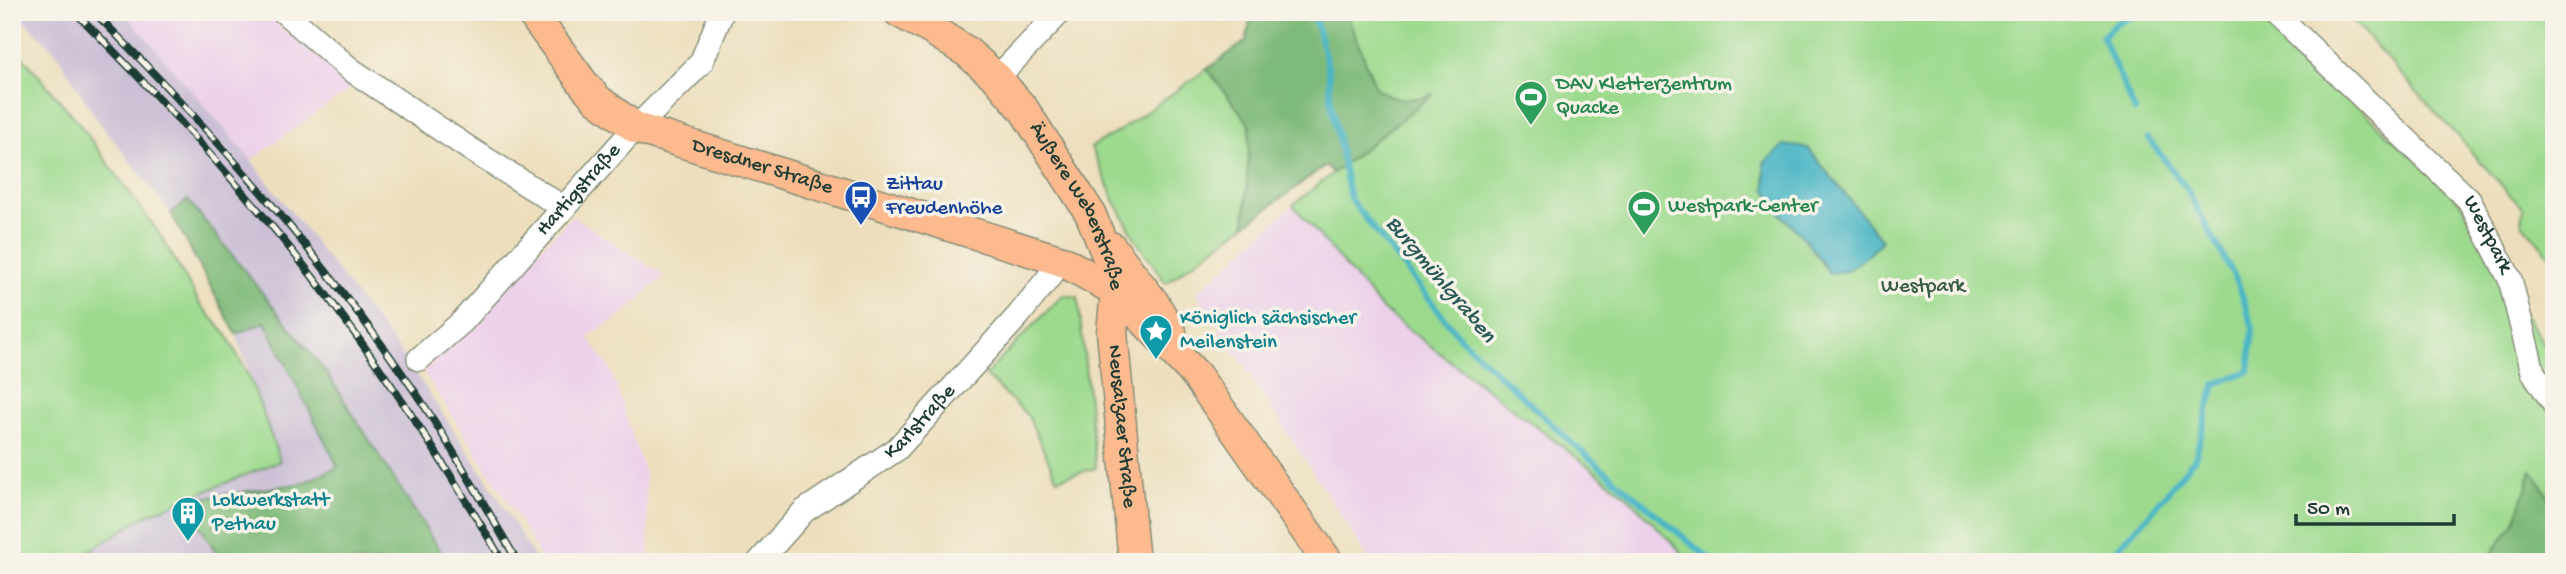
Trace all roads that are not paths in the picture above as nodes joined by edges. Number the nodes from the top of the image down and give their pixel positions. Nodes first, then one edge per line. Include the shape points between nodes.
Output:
1 (284, 12) edge
2 (531, 12) edge
3 (722, 12) edge
4 (899, 12) edge
5 (1060, 12) edge
6 (2274, 12) edge
7 (997, 78) junction
8 (636, 128) junction
9 (564, 208) junction
10 (1094, 223) junction
11 (1062, 261) junction
12 (1116, 291) junction
13 (1112, 332) junction
14 (1164, 343) junction
15 (419, 359) dead end
16 (1115, 371) junction
17 (1196, 375) junction
18 (2554, 404) edge
19 (759, 562) edge
20 (1134, 562) edge
21 (1328, 562) edge

1 - 9 street via 350,69
2 - 8 main road, Dresdner Straße via 586,87
3 - 8 street, Hartigstraße via 701,63
4 - 7 main road, Äußere Weberstraße via 967,52
5 - 7 street
6 - 18 street, Westpark via 2469,200 2510,279 2533,372
7 - 10 main road, Äußere Weberstraße via 1024,110
8 - 9 street, Hartigstraße
8 - 11 main road, Dresdner Straße
9 - 15 street, Hartigstraße via 462,322
10 - 11 main road
10 - 12 main road, Äußere Weberstraße
10 - 17 main road via 1154,303
11 - 12 main road, Dresdner Straße
11 - 13 main road via 1090,287
11 - 19 street, Karlstraße via 897,449 804,511
12 - 13 main road, Neusalzaer Straße
12 - 14 main road, Äußere Weberstraße
13 - 16 main road, Neusalzaer Straße
14 - 16 main road via 1135,346
14 - 17 main road, Äußere Weberstraße
16 - 20 main road, Neusalzaer Straße
17 - 21 main road, Äußere Weberstraße

